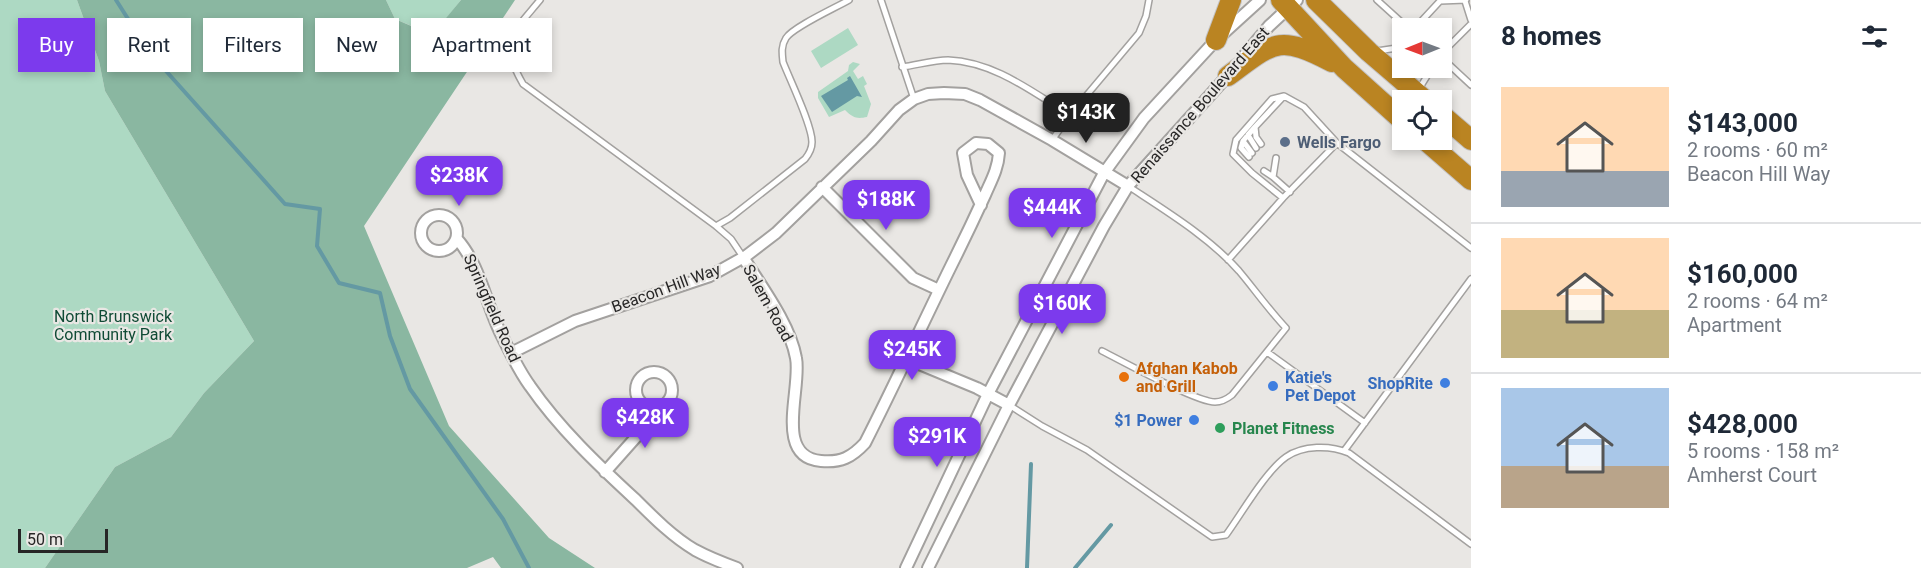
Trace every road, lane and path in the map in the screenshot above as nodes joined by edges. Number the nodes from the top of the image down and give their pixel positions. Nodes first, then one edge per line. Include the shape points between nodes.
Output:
1 (540, 0) edge
2 (849, 0) edge
3 (881, 0) edge
4 (1149, 0) edge
5 (1231, 0) edge
6 (1260, 0) edge
7 (1316, 0) edge
8 (1377, 0) edge
9 (1466, 0) edge
10 (1289, 3) edge
11 (1397, 18) edge
12 (1424, 18) edge
13 (1471, 22) edge
14 (1216, 40) junction
15 (1452, 42) edge
16 (1392, 49) edge
17 (1369, 52) junction
18 (902, 67) junction
19 (1344, 68) junction
20 (1452, 68) edge
21 (1228, 76) junction
22 (1471, 86) edge
23 (1412, 90) edge
24 (1284, 96) junction
25 (914, 99) junction
26 (1392, 111) edge
27 (1070, 115) junction
28 (1452, 124) edge
29 (1255, 127) junction
30 (1248, 135) junction
31 (1052, 140) junction
32 (1471, 140) edge
33 (1337, 143) junction
34 (1254, 150) junction
35 (1436, 150) edge
36 (1276, 158) dead end
37 (1104, 173) junction
38 (1273, 177) junction
39 (1471, 180) edge
40 (1128, 186) junction
41 (822, 188) junction
42 (1290, 192) junction
43 (1284, 198) junction
44 (981, 205) junction
45 (716, 226) junction
46 (457, 239) dead end
47 (1471, 248) edge
48 (743, 257) junction
49 (1228, 260) junction
50 (1471, 279) edge
51 (939, 290) junction
52 (1102, 351) dead end
53 (1267, 352) junction
54 (511, 353) junction
55 (908, 359) junction
56 (988, 394) junction
57 (1009, 405) junction
58 (654, 408) dead end
59 (1365, 423) junction
60 (1344, 451) junction
61 (605, 472) junction
62 (1471, 544) edge
63 (737, 568) edge
64 (906, 568) edge
65 (928, 568) edge

1 - 45 lane, Salem Road via 512,34 509,54 523,84
2 - 45 lane via 791,32 783,45 783,62 810,131 810,152 796,167
3 - 18 lane
4 - 27 lane via 1139,33
5 - 14 highway
6 - 14 street, Renaissance Boulevard East
7 - 17 highway
8 - 11 lane
9 - 12 lane via 1440,1
9 - 13 lane
10 - 19 highway
10 - 21 street, Renaissance Boulevard East
13 - 15 lane
14 - 37 street, Renaissance Boulevard East via 1144,118
16 - 17 lane
17 - 23 highway
18 - 25 lane
18 - 27 lane via 946,60 967,62 1008,77
19 - 21 highway via 1304,48 1279,44 1263,50
19 - 26 highway
20 - 22 lane
21 - 40 street, Renaissance Boulevard East
24 - 29 lane
24 - 33 lane via 1304,107
24 - 43 lane via 1272,99 1236,140 1233,154
25 - 31 street, Beacon Hill Way via 944,93 965,94
25 - 41 street, Beacon Hill Way
27 - 31 lane
28 - 32 highway
29 - 30 lane
29 - 34 lane
30 - 34 lane
30 - 34 lane via 1243,141
31 - 37 street, Beacon Hill Way
33 - 42 lane
33 - 47 lane
35 - 39 highway
36 - 38 lane
37 - 40 street, Beacon Hill Way
37 - 56 street, Renaissance Boulevard East
38 - 38 lane via 1267,168
38 - 42 lane
40 - 49 lane
40 - 57 street, Renaissance Boulevard East
41 - 48 street, Beacon Hill Way via 776,233
41 - 51 street via 913,278
42 - 43 lane
43 - 49 lane
44 - 44 street, Salem Road via 998,166 999,153 988,144 976,143 963,153 967,175
44 - 51 street, Salem Road
45 - 48 lane, Salem Road
46 - 54 street, Springfield Road via 469,256
48 - 54 street, Beacon Hill Way via 710,276 575,321
48 - 55 street, Salem Road via 773,304 796,357 791,420 797,447 806,456 831,462 855,454 866,443
49 - 53 lane via 1286,328
50 - 59 lane
51 - 55 street, Salem Road
52 - 53 lane via 1196,397 1216,402 1232,395
53 - 59 lane
54 - 61 street, Springfield Road via 550,414
55 - 56 street
56 - 57 street
56 - 64 street, Renaissance Boulevard East
57 - 60 lane via 1087,450 1212,537 1226,535 1287,456 1314,447
57 - 65 street, Renaissance Boulevard East
58 - 61 street via 645,427
59 - 60 lane
60 - 62 lane
61 - 63 street, Springfield Road via 670,532 695,550

